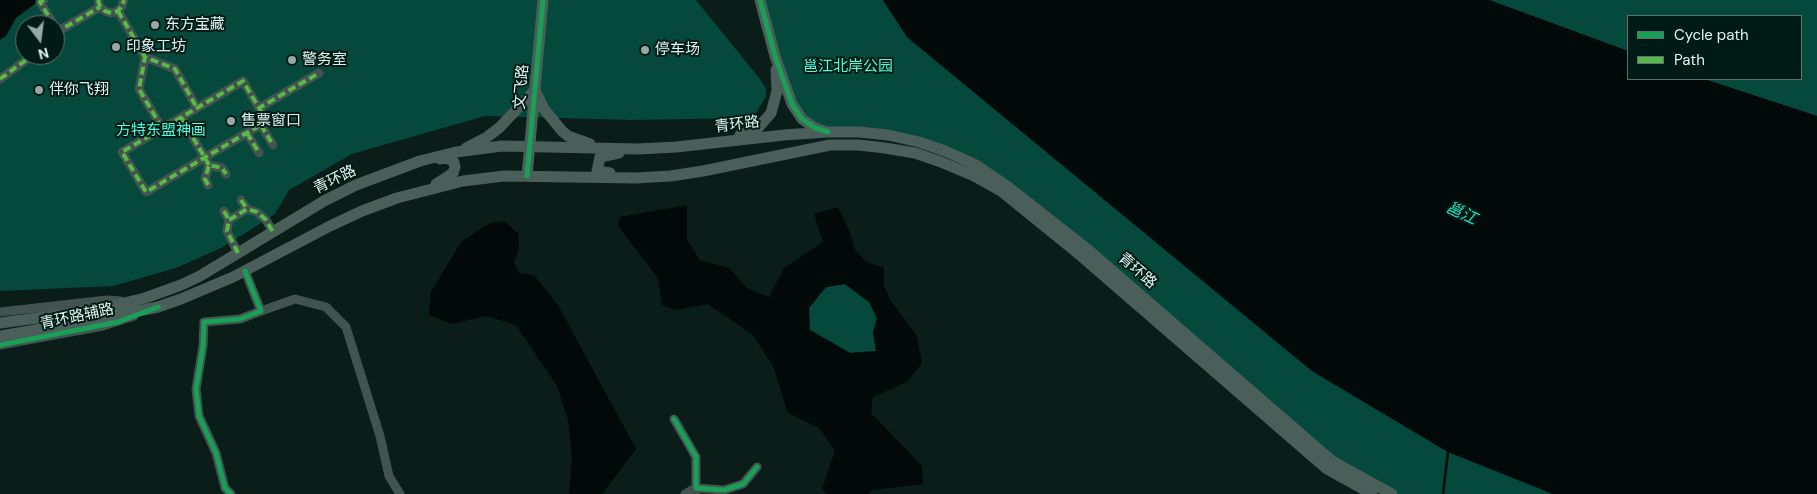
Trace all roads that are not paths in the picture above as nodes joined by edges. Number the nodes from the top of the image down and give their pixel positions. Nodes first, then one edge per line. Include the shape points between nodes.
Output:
1 (44, 0) edge
2 (124, 0) edge
3 (543, 0) edge
4 (760, 0) edge
5 (99, 3) edge
6 (118, 11) junction
7 (48, 15) edge
8 (65, 24) edge
9 (775, 56) junction
10 (145, 57) junction
11 (19, 65) edge
12 (319, 73) dead end
13 (0, 79) edge
14 (535, 90) junction
15 (197, 108) junction
16 (259, 108) junction
17 (180, 117) junction
18 (261, 125) junction
19 (162, 128) junction
20 (828, 132) junction
21 (247, 133) junction
22 (704, 144) junction
23 (273, 145) dead end
24 (529, 147) junction
25 (608, 148) junction
26 (638, 149) junction
27 (456, 152) junction
28 (259, 153) dead end
29 (206, 161) junction
30 (420, 161) junction
31 (226, 174) dead end
32 (527, 176) junction
33 (636, 178) junction
34 (208, 185) dead end
35 (428, 188) junction
36 (241, 200) dead end
37 (246, 209) junction
38 (224, 211) dead end
39 (229, 220) junction
40 (273, 232) junction
41 (238, 253) junction
42 (244, 270) junction
43 (129, 302) junction
44 (158, 307) junction
45 (261, 311) junction
46 (0, 312) edge
47 (0, 323) edge
48 (0, 336) edge
49 (0, 345) edge
50 (674, 419) dead end
51 (758, 467) dead end
52 (695, 491) edge
53 (231, 494) edge
54 (400, 494) edge
55 (685, 494) edge
56 (1372, 494) edge
57 (1392, 494) edge

1 - 7 street via 40,2
2 - 6 street
3 - 14 main road, 文飞路
4 - 9 main road
5 - 6 street via 105,11
5 - 8 street
6 - 10 street
9 - 20 main road via 796,113 815,128
9 - 22 main road via 777,92 765,122 747,134
10 - 15 street via 175,69
10 - 19 street via 139,89
11 - 13 street
12 - 16 street
14 - 24 main road, 文飞路
14 - 25 main road via 544,110 562,131 582,142
14 - 27 main road via 488,137
15 - 16 street via 243,81
15 - 17 street
16 - 18 street via 267,121
17 - 19 street
17 - 29 street
18 - 21 street
18 - 23 street
19 - 29 street via 122,152 146,192
20 - 22 main road, 青环路
20 - 57 main road, 青环路 via 888,135 919,142 976,165 1086,248 1332,462
21 - 28 street
21 - 29 street
22 - 26 main road, 青环路
24 - 25 main road, 青环路
24 - 27 main road, 青环路 via 502,146
24 - 32 main road, 文飞路
25 - 26 main road, 青环路
26 - 33 main road via 600,157 597,171
27 - 30 main road, 青环路
29 - 31 street via 222,168
29 - 34 street via 204,179
30 - 35 main road via 447,158 454,162 452,174
30 - 40 main road, 青环路 via 356,185
32 - 33 main road, 青环路
32 - 35 main road, 青环路 via 504,176
33 - 56 main road, 青环路 via 704,171 830,145 859,145 915,154 974,176 1001,190 1080,255 1327,469
35 - 42 main road, 青环路 via 362,211
36 - 37 street
37 - 39 street
37 - 40 street via 258,212
38 - 39 street
39 - 41 street via 226,231
40 - 41 main road, 青环路
41 - 43 main road, 青环路 via 181,285
42 - 44 main road, 青环路 via 206,290
42 - 45 street
43 - 46 street via 107,300
43 - 47 main road, 青环路
44 - 48 main road, 青环路
44 - 49 street, 青环路辅路 via 118,322
45 - 53 street via 240,319 204,322 196,389 200,416 216,453 225,488
45 - 54 street via 295,299 326,307 346,327 389,476
50 - 52 street via 696,457
51 - 52 street via 743,484 724,490
52 - 55 street

